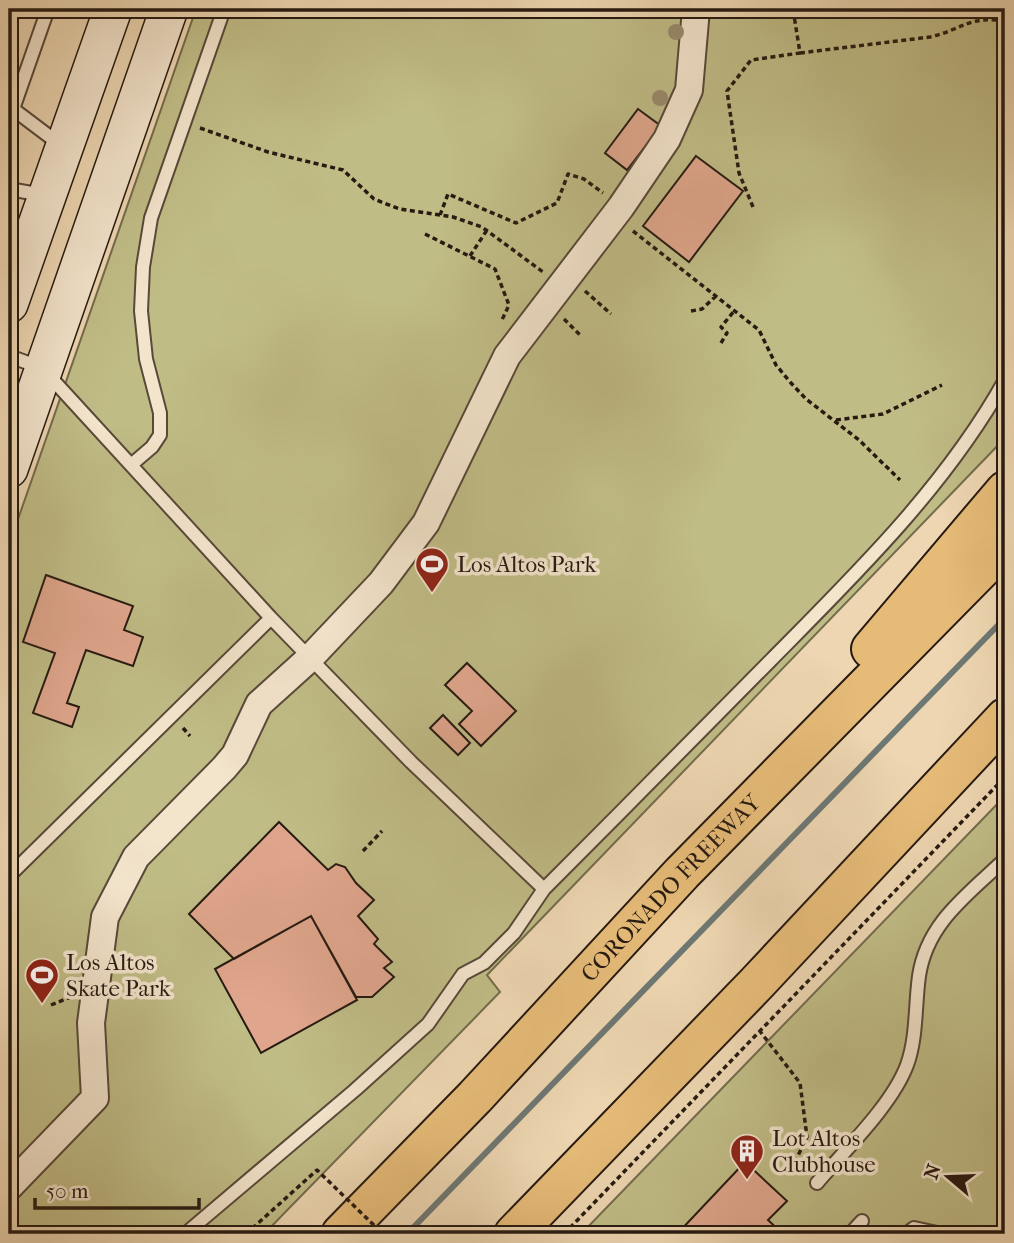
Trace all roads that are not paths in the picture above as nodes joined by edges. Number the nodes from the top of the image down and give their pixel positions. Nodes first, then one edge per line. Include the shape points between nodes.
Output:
1 (48, 9) edge
2 (113, 9) edge
3 (169, 9) edge
4 (224, 9) edge
5 (696, 9) edge
6 (64, 148) junction
7 (9, 189) edge
8 (47, 196) junction
9 (9, 304) edge
10 (25, 362) edge
11 (1005, 380) edge
12 (131, 465) junction
13 (9, 469) edge
14 (1005, 491) edge
15 (1005, 545) edge
16 (271, 618) junction
17 (310, 658) junction
18 (1005, 718) edge
19 (1005, 741) edge
20 (1005, 859) edge
21 (682, 873) junction
22 (9, 876) edge
23 (544, 889) junction
24 (756, 985) junction
25 (817, 1183) dead end
26 (9, 1187) edge
27 (862, 1222) dead end
28 (185, 1234) edge
29 (341, 1234) edge
30 (514, 1234) edge
31 (850, 1234) edge
32 (906, 1234) edge
33 (942, 1234) edge

1 - 6 lane via 13,109
2 - 6 main road
3 - 10 main road
4 - 12 lane via 151,218 141,311 160,435
5 - 17 street via 689,90 667,139 618,212 507,356 426,523 381,583
6 - 8 main road
7 - 8 lane
8 - 9 main road
10 - 12 lane
10 - 13 main road
11 - 23 lane via 923,500
12 - 16 lane
14 - 21 highway
15 - 21 highway, CORONADO FREEWAY
16 - 17 lane
16 - 22 lane
17 - 23 lane
17 - 26 street via 259,704 224,768 136,857 105,917 91,1023 94,1098
18 - 24 highway
19 - 24 highway
20 - 25 lane via 945,916 927,945 908,1064 890,1097
21 - 29 highway, CORONADO FREEWAY
23 - 28 lane via 514,933 484,963 463,974 428,1024
24 - 30 highway
27 - 31 lane
32 - 33 lane via 914,1228

